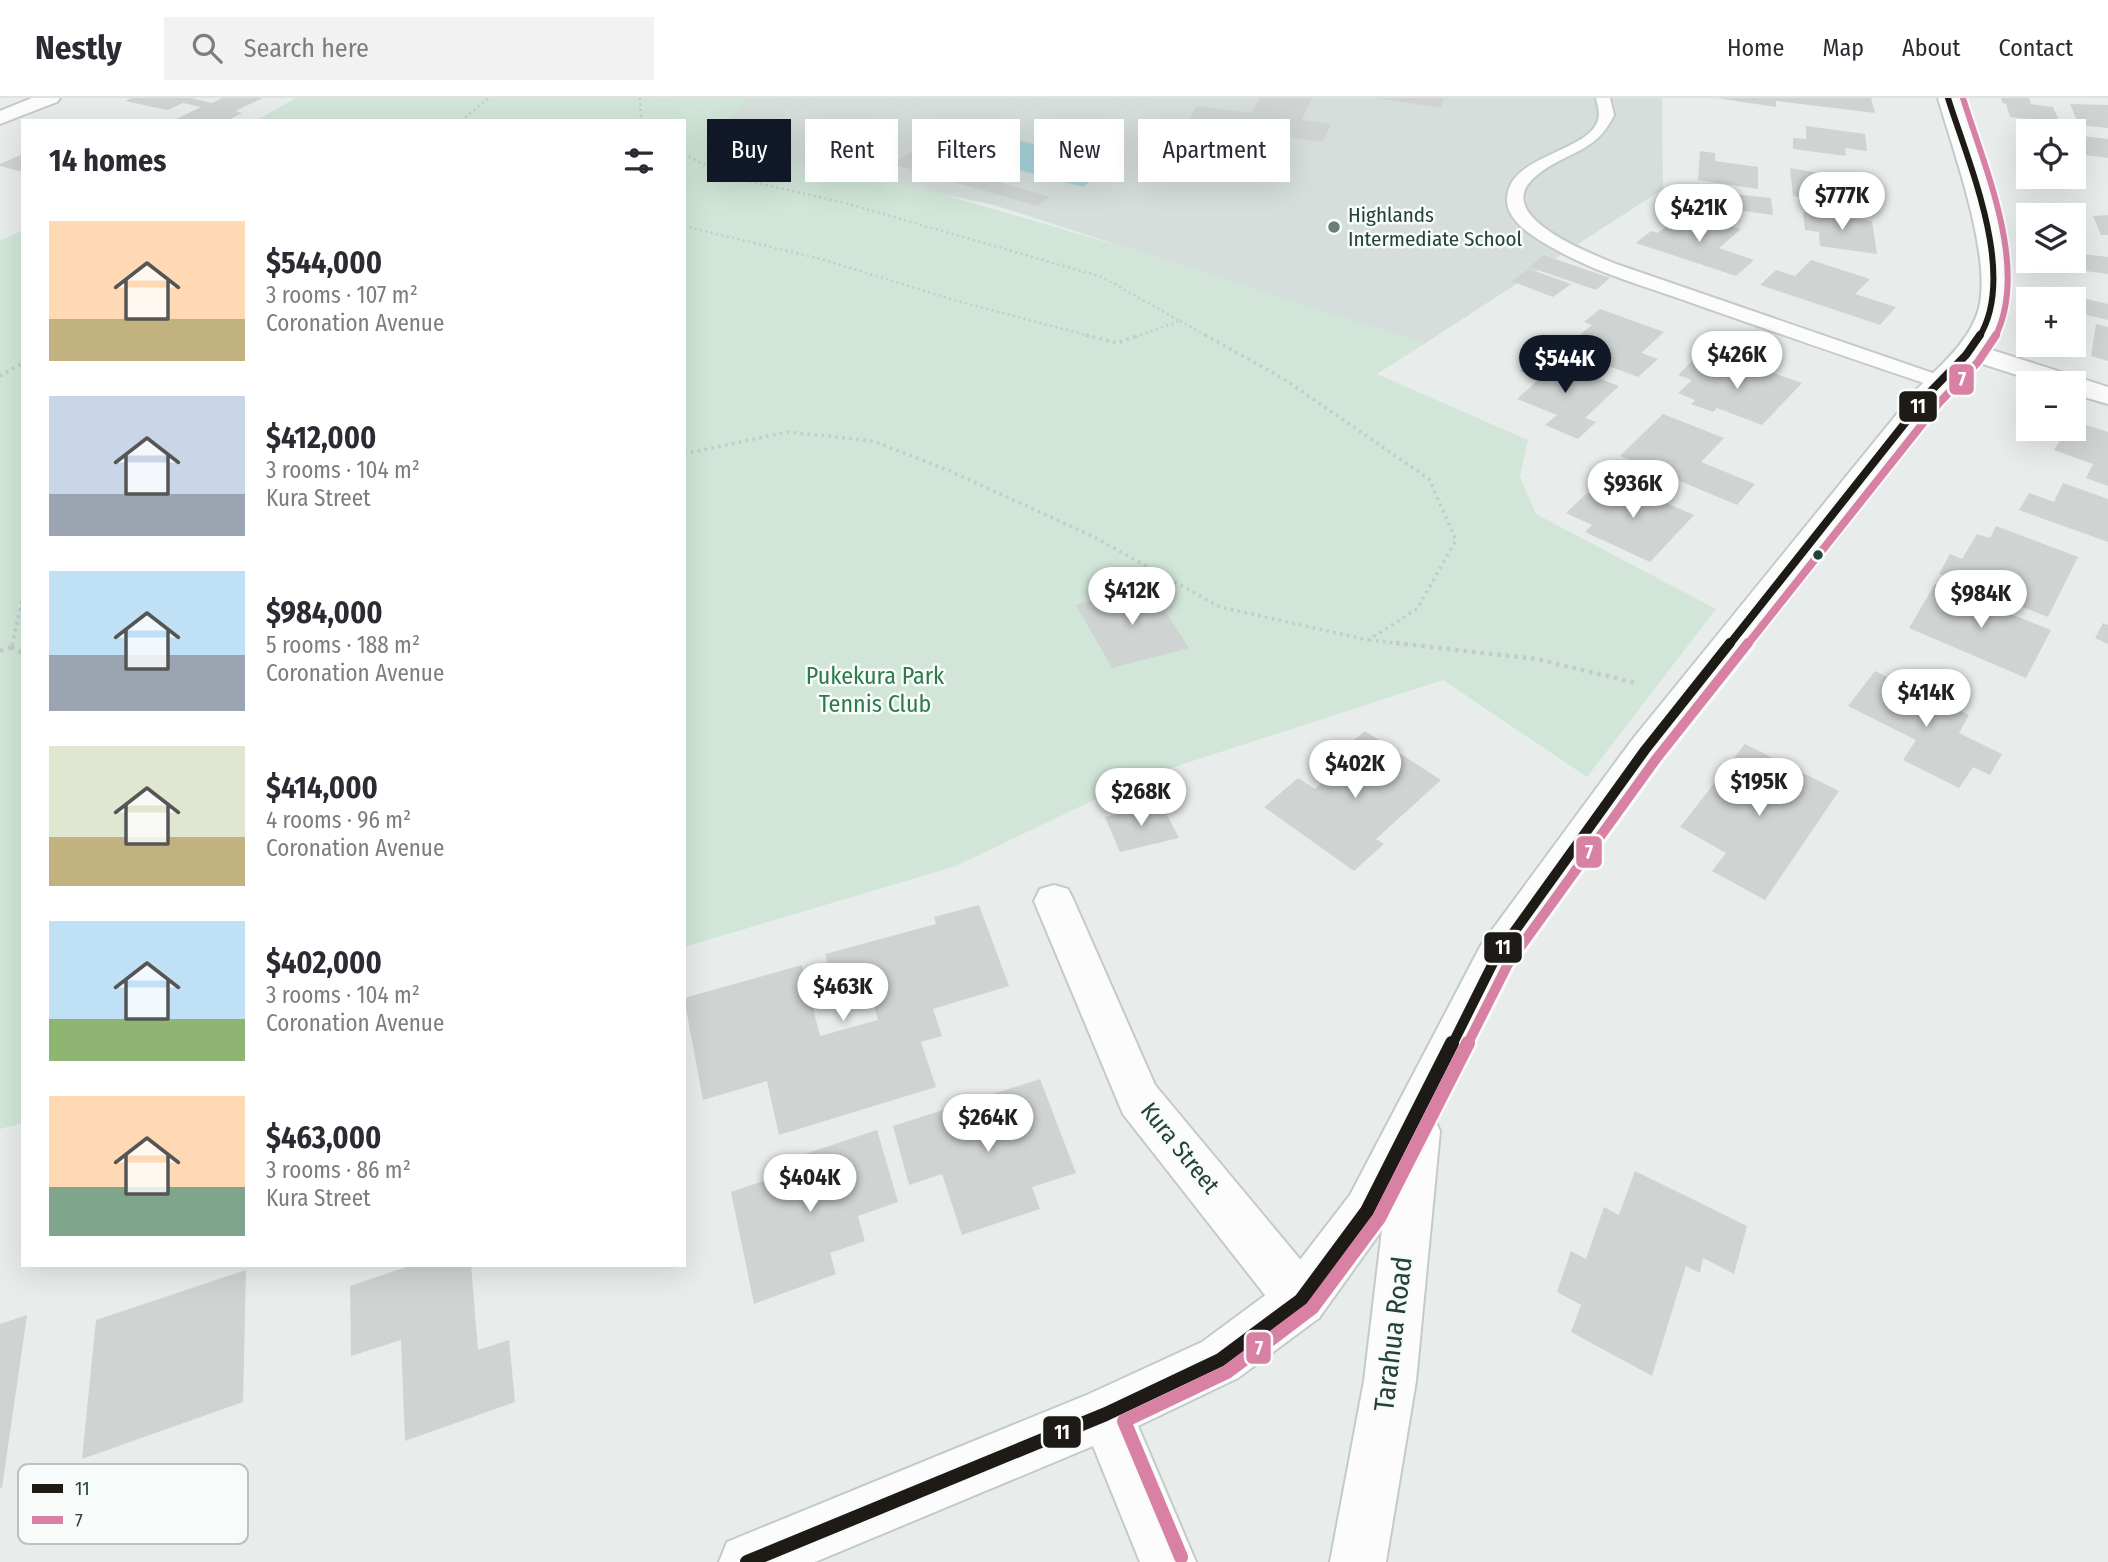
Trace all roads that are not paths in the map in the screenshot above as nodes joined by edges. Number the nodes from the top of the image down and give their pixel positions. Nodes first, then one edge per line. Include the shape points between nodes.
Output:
1 (50, 98) edge
2 (1603, 98) edge
3 (1948, 98) edge
4 (0, 118) edge
5 (1970, 351) junction
6 (2031, 371) edge
7 (1940, 382) junction
8 (2086, 389) edge
9 (2108, 396) edge
10 (1054, 901) dead end
11 (1420, 1105) junction
12 (1301, 1300) junction
13 (1106, 1414) junction
14 (747, 1562) edge
15 (1168, 1562) edge
16 (1358, 1562) edge

1 - 4 main road
2 - 7 lane via 1607,116 1599,132 1574,151 1542,164 1519,185 1515,204 1533,227 1572,250 1639,278
3 - 5 main road via 1994,274 1992,308
5 - 6 main road
5 - 7 main road
7 - 11 main road via 1576,843 1496,957
8 - 9 main road
10 - 12 main road, Kura Street via 1139,1099
11 - 12 main road via 1367,1211
11 - 16 main road, Tarahua Road via 1390,1381
12 - 13 main road via 1220,1360
13 - 14 main road
13 - 15 main road

